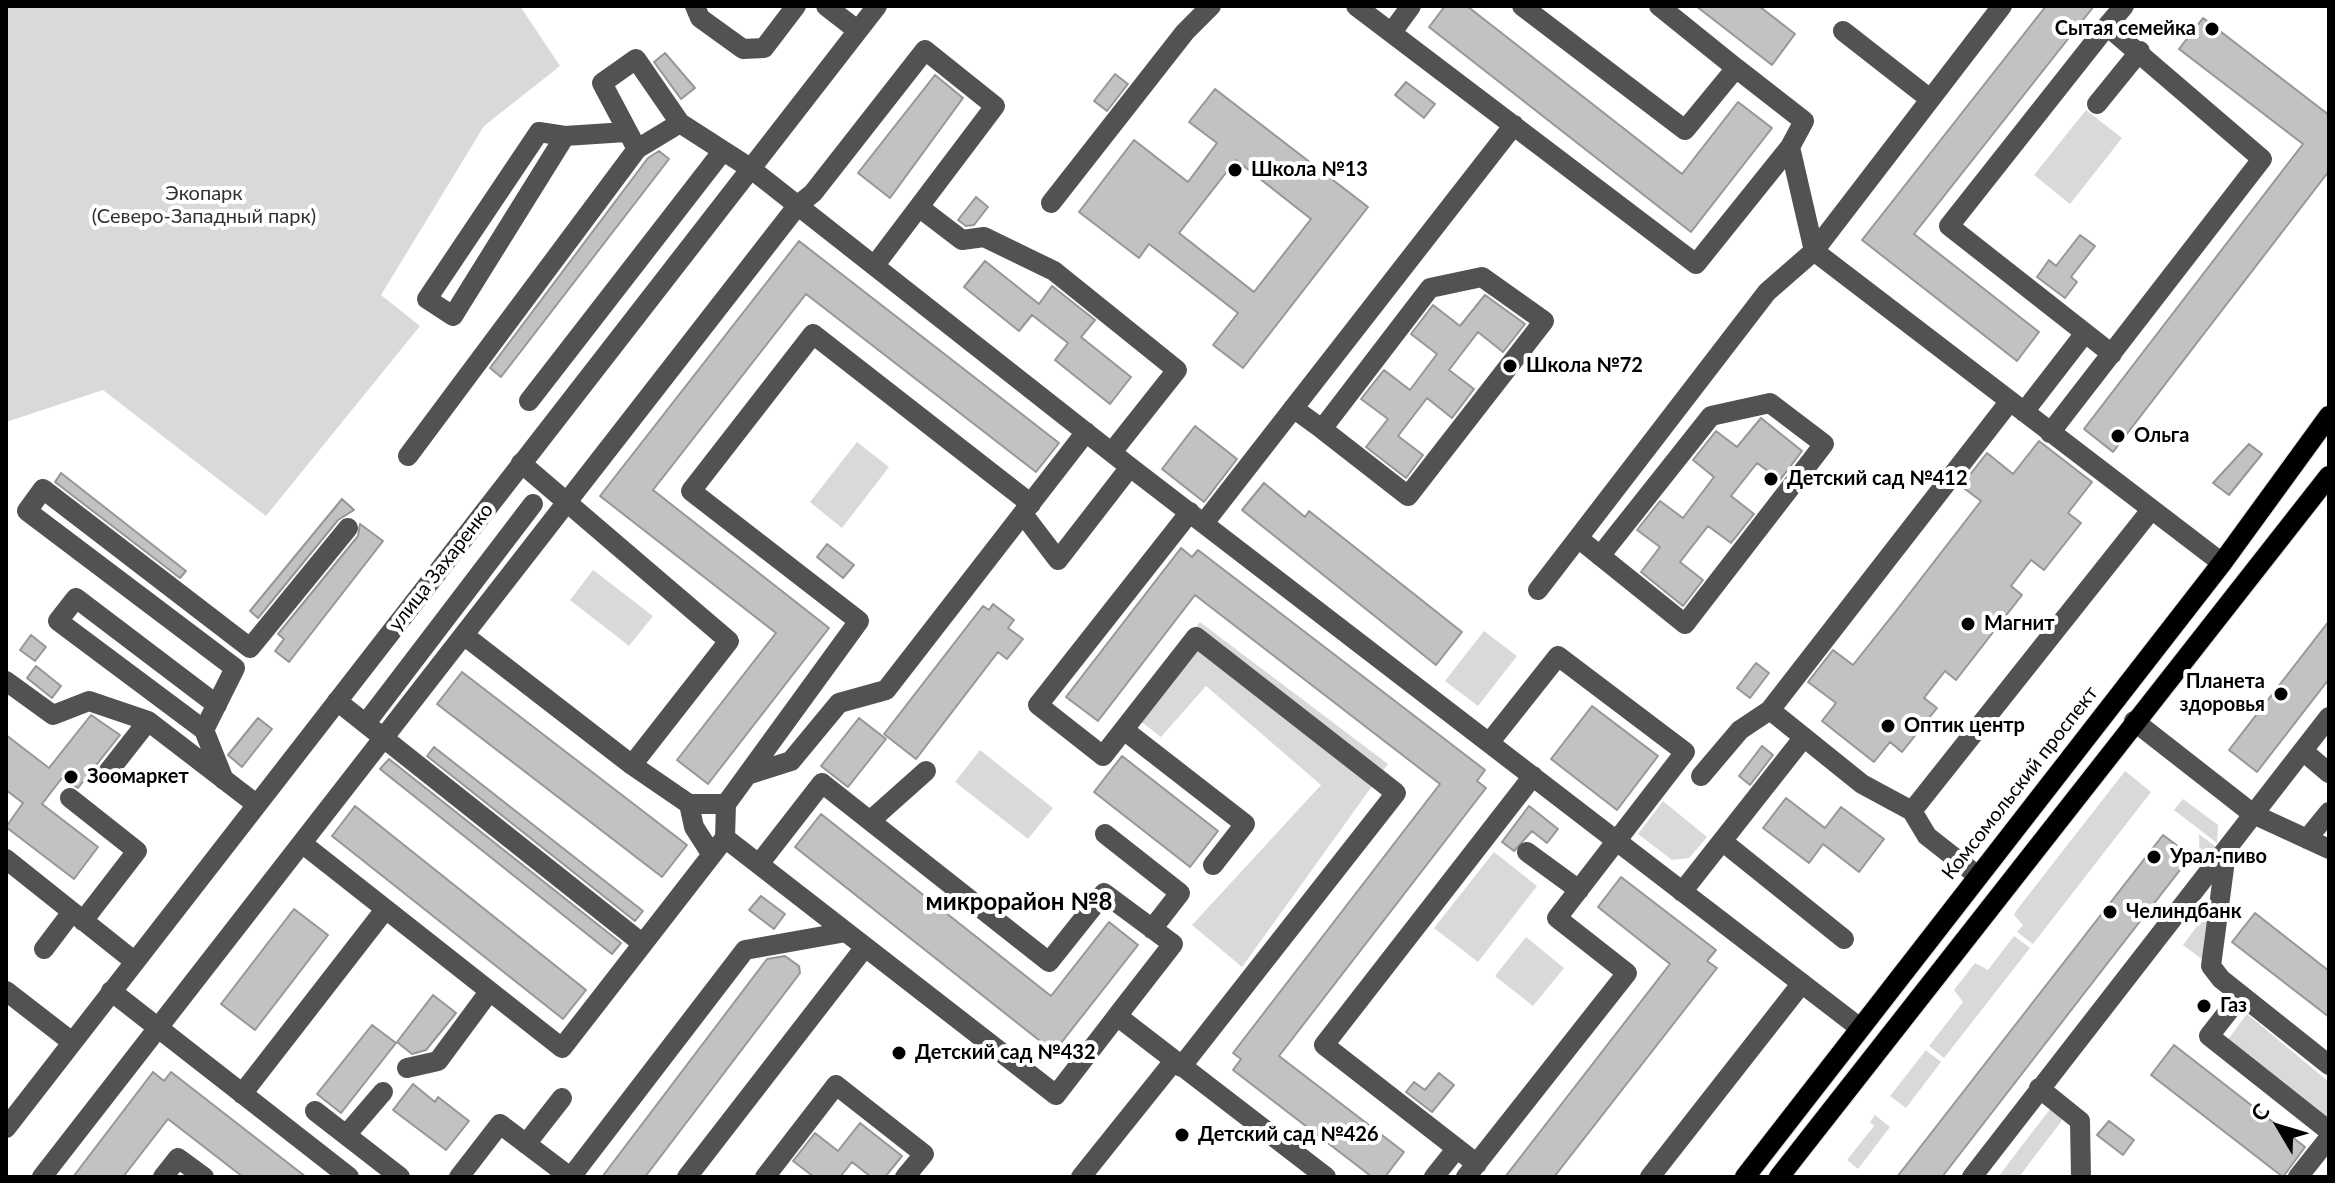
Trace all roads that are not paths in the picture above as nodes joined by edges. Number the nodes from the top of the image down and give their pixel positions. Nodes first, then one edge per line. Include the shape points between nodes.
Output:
1 (695, 6) edge
2 (796, 6) edge
3 (826, 6) edge
4 (877, 6) edge
5 (1211, 6) edge
6 (1356, 6) edge
7 (1411, 6) edge
8 (1522, 6) edge
9 (1659, 6) edge
10 (2002, 6) edge
11 (2124, 6) edge
12 (2107, 26) junction
13 (857, 30) junction
14 (1843, 31) dead end
15 (1392, 32) junction
16 (2140, 51) junction
17 (1736, 68) junction
18 (1930, 99) junction
19 (2097, 104) dead end
20 (680, 123) junction
21 (1514, 125) junction
22 (565, 136) junction
23 (631, 141) junction
24 (1790, 147) junction
25 (722, 152) junction
26 (750, 168) junction
27 (1051, 203) dead end
28 (798, 205) junction
29 (920, 208) junction
30 (1814, 251) junction
31 (875, 265) junction
32 (2085, 333) junction
33 (2112, 354) junction
34 (529, 401) dead end
35 (2017, 407) junction
36 (1293, 408) junction
37 (2329, 416) edge
38 (1322, 429) junction
39 (1086, 432) junction
40 (2050, 433) junction
41 (2308, 444) junction
42 (1112, 452) junction
43 (408, 456) dead end
44 (521, 463) junction
45 (1130, 467) junction
46 (2329, 476) edge
47 (568, 503) junction
48 (533, 504) dead end
49 (1027, 509) junction
50 (2151, 510) junction
51 (2298, 513) junction
52 (1197, 517) junction
53 (348, 528) dead end
54 (1578, 538) junction
55 (1600, 556) junction
56 (2222, 563) junction
57 (1538, 590) dead end
58 (465, 636) junction
59 (250, 648) junction
60 (235, 668) junction
61 (6, 681) edge
62 (337, 701) junction
63 (2112, 704) junction
64 (217, 705) junction
65 (1770, 710) junction
66 (2329, 717) edge
67 (148, 721) junction
68 (2134, 721) junction
69 (366, 723) junction
70 (204, 730) junction
71 (1124, 730) junction
72 (1804, 737) junction
73 (386, 739) junction
74 (1489, 743) junction
75 (2303, 751) junction
76 (2066, 764) junction
77 (632, 765) junction
78 (926, 771) dead end
79 (108, 772) dead end
80 (2329, 773) edge
81 (747, 775) junction
82 (1533, 776) junction
83 (1701, 776) dead end
84 (224, 780) junction
85 (70, 798) dead end
86 (256, 804) junction
87 (689, 804) junction
88 (726, 804) junction
89 (1912, 811) junction
90 (2329, 812) edge
91 (2253, 814) junction
92 (2060, 816) junction
93 (871, 820) junction
94 (1105, 834) dead end
95 (725, 838) junction
96 (2307, 839) junction
97 (1617, 841) junction
98 (1722, 841) junction
99 (303, 844) junction
100 (2227, 849) junction
101 (2329, 849) edge
102 (1527, 852) dead end
103 (712, 855) junction
104 (6, 859) edge
105 (759, 864) junction
106 (1213, 865) dead end
107 (1978, 876) junction
108 (1579, 890) junction
109 (1682, 892) junction
110 (384, 911) junction
111 (78, 917) junction
112 (1152, 929) junction
113 (846, 932) junction
114 (1844, 939) dead end
115 (643, 944) junction
116 (865, 947) junction
117 (44, 949) dead end
118 (134, 961) junction
119 (1802, 983) junction
120 (6, 991) edge
121 (111, 991) junction
122 (489, 992) junction
123 (2241, 995) junction
124 (1117, 1016) junction
125 (1860, 1028) junction
126 (159, 1029) junction
127 (72, 1042) junction
128 (1178, 1064) junction
129 (2329, 1065) edge
130 (407, 1068) dead end
131 (2039, 1088) junction
132 (383, 1092) dead end
133 (242, 1094) junction
134 (562, 1098) dead end
135 (315, 1111) dead end
136 (1789, 1121) junction
137 (6, 1128) edge
138 (2329, 1131) edge
139 (346, 1135) junction
140 (2329, 1138) edge
141 (526, 1144) junction
142 (1457, 1148) junction
143 (1472, 1171) edge
144 (42, 1177) edge
145 (163, 1177) edge
146 (204, 1177) edge
147 (349, 1177) edge
148 (400, 1177) edge
149 (459, 1177) edge
150 (570, 1177) edge
151 (687, 1177) edge
152 (765, 1177) edge
153 (905, 1177) edge
154 (1081, 1177) edge
155 (1326, 1177) edge
156 (1434, 1177) edge
157 (1650, 1177) edge
158 (1745, 1177) edge
159 (1765, 1177) edge
160 (1779, 1177) edge
161 (1972, 1177) edge
162 (2081, 1177) edge
163 (2298, 1177) edge

1 - 2 street via 700,18 743,49 764,48
3 - 13 street
4 - 13 street, улица Захаренко
5 - 27 street
6 - 15 street
7 - 15 street
8 - 17 street via 1685,130
9 - 17 street
10 - 18 street
11 - 12 street
12 - 16 street
12 - 32 street via 1949,226
13 - 26 street, улица Захаренко
14 - 18 street
15 - 21 street
16 - 19 street
16 - 33 street via 2262,159
17 - 24 street via 1804,121
18 - 30 street
20 - 23 street
20 - 23 street via 636,59 602,83
20 - 25 street
21 - 24 street via 1696,264
21 - 36 street
22 - 22 street via 539,132 427,299 453,316
22 - 23 street
23 - 43 street
24 - 30 street
25 - 26 street
25 - 34 street
26 - 28 street
26 - 44 street, улица Захаренко
28 - 29 street via 925,50 995,106
28 - 31 street
28 - 47 street
29 - 31 street
29 - 42 street via 962,240 984,237 1054,271 1177,370
30 - 35 street
30 - 54 street via 1767,292
31 - 39 street
32 - 33 street
32 - 35 street
33 - 40 street
35 - 40 street
35 - 65 street
36 - 38 street
36 - 52 street
37 - 41 main road, Комсомольский проспект
38 - 38 street via 1408,496 1544,321 1482,277 1430,288
39 - 42 street
39 - 49 street
40 - 50 street
41 - 51 main road via 2302,473 2280,505 2284,513
41 - 56 main road, Комсомольский проспект
42 - 45 street
44 - 47 street
44 - 62 street, улица Захаренко
45 - 49 street via 1058,560
45 - 52 street
46 - 51 main road
47 - 58 street
47 - 77 street via 729,641
48 - 69 street
49 - 81 street via 886,690 839,703 791,761
49 - 81 street via 813,334 691,491 859,621
50 - 56 street
50 - 89 street
51 - 68 main road
52 - 71 street via 1038,705 1103,756
52 - 74 street
53 - 59 street
54 - 55 street
54 - 57 street
55 - 55 street via 1685,624 1824,444 1770,403 1711,416
56 - 63 main road, Комсомольский проспект
58 - 73 street
58 - 77 street
59 - 60 street
59 - 60 street via 43,489 27,511
60 - 64 street
61 - 67 street via 53,715 89,701
62 - 69 street
62 - 86 street, улица Захаренко
63 - 68 main road
63 - 76 main road, Комсомольский проспект
64 - 70 street
64 - 70 street via 76,598 58,621
65 - 72 street
65 - 83 street via 1740,730
66 - 75 street
67 - 79 street
67 - 84 street
68 - 91 street
68 - 92 main road
69 - 73 street
70 - 84 street
71 - 106 street via 1245,824
71 - 128 street via 1196,637 1396,793
72 - 89 street via 1862,784
72 - 98 street
73 - 99 street
73 - 115 street
74 - 82 street
74 - 97 street via 1558,656 1685,752
75 - 80 street
75 - 91 street
76 - 92 main road via 2080,756 2087,766
76 - 107 main road, Комсомольский проспект
77 - 87 street
78 - 93 street
81 - 88 street
82 - 97 street
82 - 142 street via 1324,1045
84 - 86 street
85 - 111 street via 137,851
86 - 118 street, улица Захаренко
87 - 88 street
87 - 103 street via 694,827
88 - 95 street
89 - 107 street via 1927,836
90 - 96 street
91 - 96 street
91 - 100 street
92 - 160 main road
93 - 105 street via 822,783
93 - 112 street via 1049,962 1104,893
94 - 112 street via 1180,893
95 - 103 street
95 - 105 street
96 - 101 street
97 - 108 street
97 - 109 street
98 - 109 street
98 - 114 street
99 - 110 street
99 - 126 street
100 - 123 street via 2211,966
100 - 131 street
102 - 108 street
103 - 115 street
104 - 111 street
105 - 113 street
107 - 125 main road, Комсомольский проспект
108 - 143 street via 1557,918 1627,973
109 - 119 street
110 - 122 street
110 - 133 street
111 - 117 street
111 - 118 street
112 - 124 street via 1173,944
113 - 116 street
113 - 150 street via 745,950
115 - 122 street via 562,1048
116 - 124 street via 1056,1095
116 - 151 street
118 - 121 street, улица Захаренко
119 - 125 street
119 - 157 street
120 - 127 street
121 - 126 street
121 - 127 street, улица Захаренко
122 - 130 street via 438,1061
123 - 129 street
123 - 138 street via 2209,1036
124 - 128 street
125 - 136 main road, Комсомольский проспект
126 - 133 street
126 - 144 street
127 - 137 street, улица Захаренко
128 - 154 street
128 - 155 street
131 - 161 street
131 - 162 street via 2080,1121
132 - 139 street
133 - 147 street
134 - 141 street
135 - 139 street
136 - 158 main road, Комсомольский проспект
136 - 159 main road via 1799,1116 1805,1123
139 - 148 street
140 - 163 street
141 - 149 street via 500,1124
141 - 150 street
142 - 143 street
142 - 156 street
145 - 146 street via 178,1158
152 - 153 street via 836,1085 924,1154

